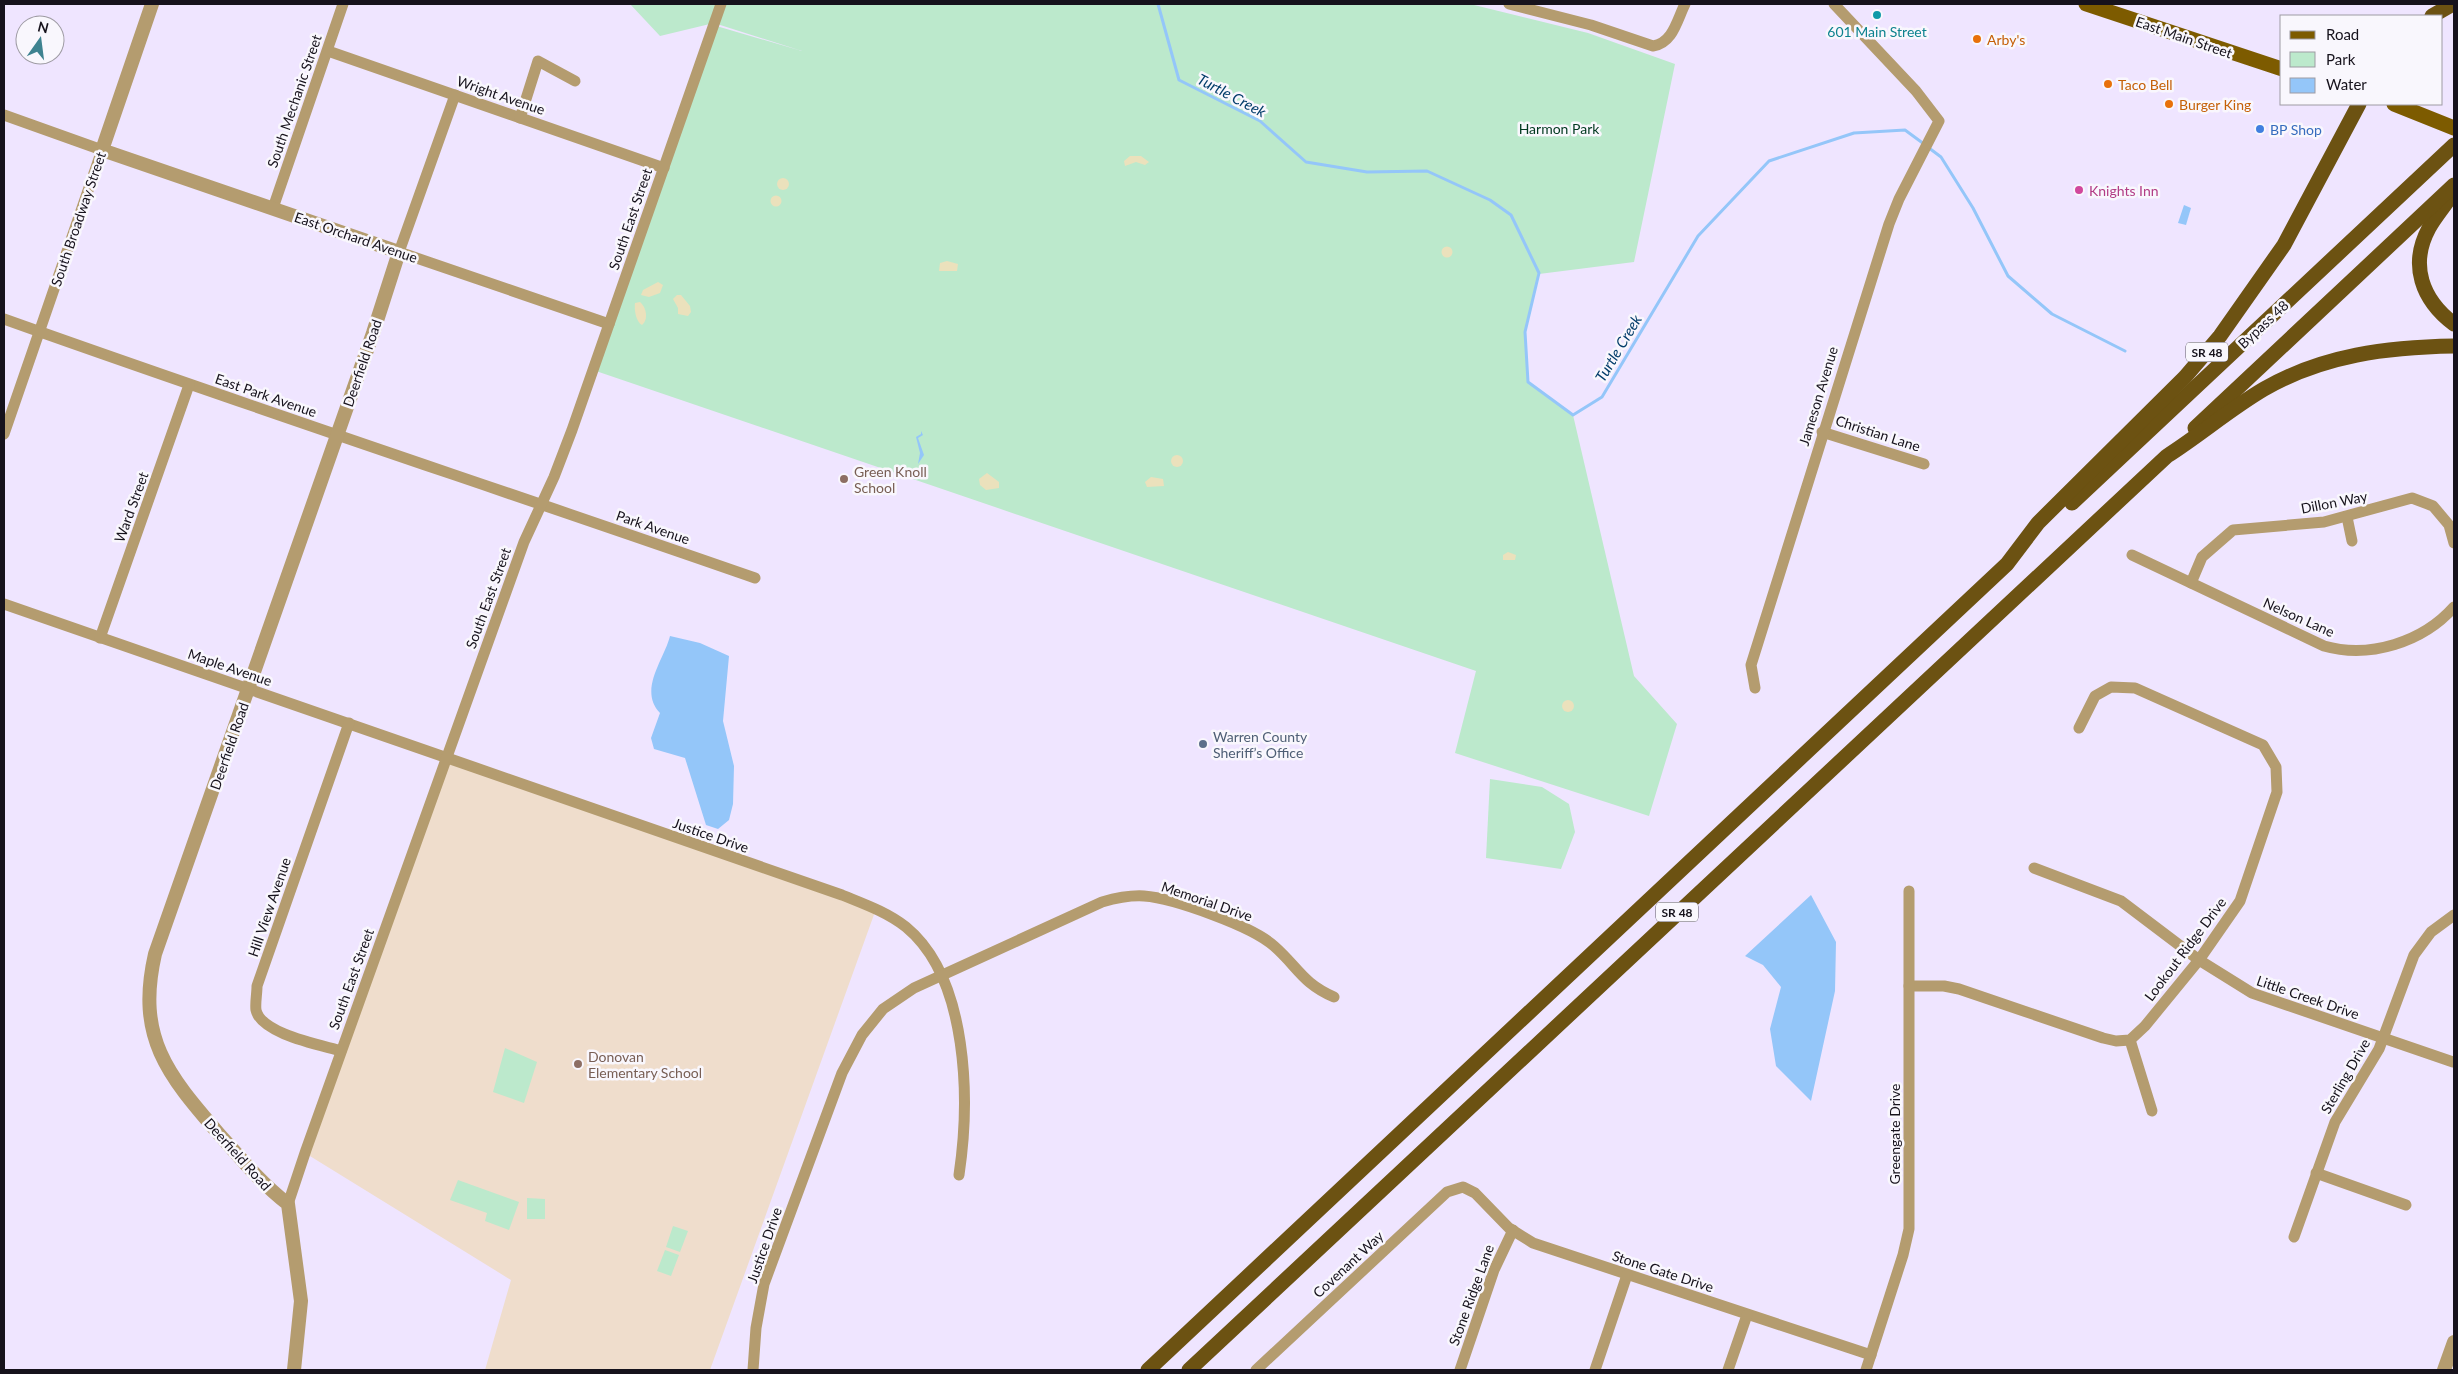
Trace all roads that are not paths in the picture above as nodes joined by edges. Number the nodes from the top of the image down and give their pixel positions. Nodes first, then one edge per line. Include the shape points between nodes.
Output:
1 (152, 4) edge
2 (343, 4) edge
3 (721, 4) edge
4 (1508, 4) edge
5 (1685, 4) edge
6 (1834, 4) edge
7 (2086, 4) edge
8 (2452, 4) edge
9 (2434, 15) edge
10 (328, 51) junction
11 (2280, 68) edge
12 (575, 81) dead end
13 (455, 95) junction
14 (2358, 105) edge
15 (2396, 105) edge
16 (4, 115) edge
17 (520, 118) junction
18 (2454, 128) edge
19 (2454, 145) edge
20 (102, 150) junction
21 (664, 168) junction
22 (2454, 185) edge
23 (2454, 190) edge
24 (272, 208) junction
25 (400, 252) junction
26 (4, 319) edge
27 (609, 324) junction
28 (2454, 324) edge
29 (39, 332) junction
30 (2454, 346) edge
31 (189, 385) junction
32 (1822, 432) junction
33 (4, 434) edge
34 (337, 435) junction
35 (2167, 456) junction
36 (1924, 464) dead end
37 (542, 504) junction
38 (2347, 517) junction
39 (2352, 541) dead end
40 (2454, 543) edge
41 (2132, 556) dead end
42 (2007, 564) junction
43 (755, 578) dead end
44 (2191, 583) junction
45 (4, 604) edge
46 (2454, 607) edge
47 (100, 638) junction
48 (1756, 688) dead end
49 (248, 689) junction
50 (349, 723) junction
51 (2079, 728) dead end
52 (446, 758) junction
53 (2034, 868) dead end
54 (1909, 891) dead end
55 (2454, 915) edge
56 (2200, 960) junction
57 (942, 975) junction
58 (1909, 986) junction
59 (1334, 997) dead end
60 (2383, 1039) junction
61 (2130, 1040) junction
62 (342, 1051) junction
63 (2453, 1062) dead end
64 (2152, 1110) dead end
65 (2316, 1173) junction
66 (959, 1175) dead end
67 (1463, 1187) joint
68 (288, 1204) junction
69 (2406, 1205) dead end
70 (1513, 1230) junction
71 (2294, 1237) dead end
72 (1627, 1275) junction
73 (1747, 1315) junction
74 (2454, 1342) edge
75 (1871, 1355) junction
76 (294, 1370) edge
77 (753, 1370) edge
78 (1148, 1370) edge
79 (1189, 1370) edge
80 (1256, 1370) edge
81 (1460, 1370) edge
82 (1595, 1370) edge
83 (1728, 1370) edge
84 (1866, 1370) edge
85 (2444, 1370) edge

1 - 20 street, South Broadway Street
2 - 10 street, South Mechanic Street
3 - 21 street, South East Street
4 - 5 street via 1592,25 1653,46 1667,40
6 - 32 street, Jameson Avenue via 1916,91 1939,121 1889,224
7 - 11 main road, East Main Street
8 - 9 highway
10 - 13 street, Wright Avenue
10 - 24 street, South Mechanic Street
12 - 17 street via 538,61
13 - 17 street, Wright Avenue
13 - 25 street, Deerfield Road
14 - 42 highway, SR 48 via 2284,245 2220,336 2185,377 2038,523
15 - 18 main road
16 - 20 street
17 - 21 street, Wright Avenue
19 - 42 highway, Bypass 48
20 - 24 street, East Orchard Avenue
20 - 29 street, South Broadway Street
21 - 27 street, South East Street
22 - 35 highway, Bypass 48
23 - 28 highway via 2429,229 2420,261 2429,300
24 - 25 street, East Orchard Avenue
25 - 27 street, East Orchard Avenue
25 - 34 street, Deerfield Road
26 - 29 street, East Park Avenue
27 - 37 street, South East Street
29 - 31 street, East Park Avenue
29 - 33 street, South Broadway Street
30 - 35 highway, SR 48 via 2369,352 2307,369 2249,398
31 - 34 street, East Park Avenue
31 - 47 street, Ward Street
32 - 36 street, Christian Lane
32 - 48 street, Jameson Avenue via 1751,665
34 - 37 street, East Park Avenue
34 - 49 street, Deerfield Road
35 - 79 highway, SR 48
37 - 43 street, Park Avenue
37 - 52 street, South East Street via 524,542
38 - 39 street
38 - 40 street, Dillon Way via 2412,498 2433,506 2449,525
38 - 44 street, Dillon Way via 2233,530 2202,557
41 - 44 street, Nelson Lane
42 - 78 highway, SR 48
44 - 46 street, Nelson Lane via 2338,650 2382,649 2402,642 2442,620
45 - 47 street, Maple Avenue
47 - 49 street, Maple Avenue
49 - 50 street, Maple Avenue
49 - 68 street, Deerfield Road via 155,954 148,1003 156,1045 176,1082 259,1180
50 - 52 street, Maple Avenue
50 - 62 street, Hill View Avenue via 257,986 256,1011 278,1032
51 - 56 street, Lookout Ridge Drive via 2095,696 2111,687 2135,688 2263,746 2276,767 2277,792 2240,901
52 - 57 street, Justice Drive via 876,909 895,919 918,938
52 - 62 street, South East Street
53 - 56 street, Little Creek Drive via 2121,901
54 - 58 street, Greengate Drive
55 - 60 street, Sterling Drive via 2431,932 2414,954
56 - 60 street, Little Creek Drive via 2252,993
56 - 61 street, Lookout Ridge Drive
57 - 59 street, Memorial Drive via 1102,902 1146,896 1195,910 1262,937 1308,983
57 - 66 street, Justice Drive via 953,1010 960,1055 964,1134
57 - 77 street, Justice Drive via 882,1009 862,1035 842,1073 764,1284
58 - 61 street via 1960,989 2104,1038
58 - 75 street, Greengate Drive via 1909,1228
60 - 63 street, Little Creek Drive
60 - 65 street, Sterling Drive via 2335,1122
61 - 64 street
62 - 68 street, South East Street
65 - 69 street
65 - 71 street, Sterling Drive
67 - 70 street, Stone Gate Drive via 1475,1193
67 - 80 street, Covenant Way via 1447,1192
68 - 76 street via 301,1302
70 - 72 street, Stone Gate Drive via 1540,1246
70 - 81 street, Stone Ridge Lane via 1494,1270
72 - 73 street, Stone Gate Drive
72 - 82 street
73 - 75 street, Stone Gate Drive
73 - 83 street
74 - 85 street
75 - 84 street, Greengate Drive

